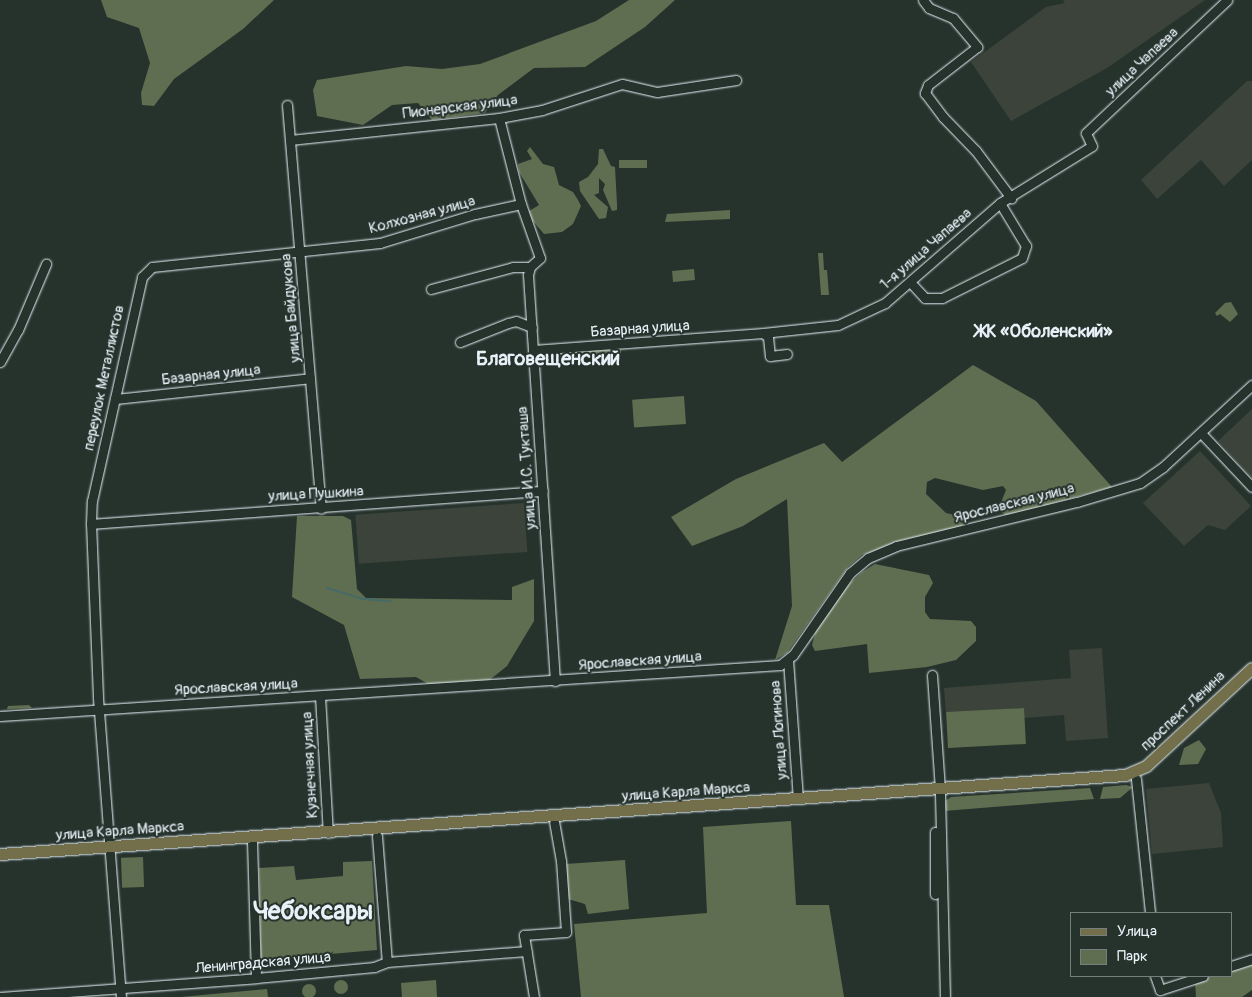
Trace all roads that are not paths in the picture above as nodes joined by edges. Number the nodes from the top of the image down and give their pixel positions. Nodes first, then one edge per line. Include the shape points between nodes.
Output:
1 (923, 0) edge
2 (1227, 0) edge
3 (736, 80) dead end
4 (287, 105) dead end
5 (499, 118) junction
6 (290, 140) junction
7 (1092, 146) joint
8 (1011, 198) junction
9 (1000, 203) junction
10 (521, 204) junction
11 (300, 252) junction
12 (46, 264) dead end
13 (152, 267) joint
14 (530, 267) junction
15 (910, 282) junction
16 (431, 289) dead end
17 (532, 327) junction
18 (749, 334) joint
19 (763, 334) junction
20 (460, 342) dead end
21 (533, 350) junction
22 (787, 354) dead end
23 (0, 362) edge
24 (310, 378) junction
25 (1252, 385) edge
26 (115, 399) junction
27 (1202, 433) junction
28 (1252, 487) edge
29 (543, 491) junction
30 (321, 509) junction
31 (91, 524) junction
32 (788, 660) junction
33 (1252, 668) edge
34 (932, 675) dead end
35 (1252, 675) edge
36 (555, 681) junction
37 (320, 696) junction
38 (100, 708) junction
39 (1207, 714) junction
40 (0, 716) edge
41 (1134, 776) junction
42 (938, 792) junction
43 (798, 801) junction
44 (553, 820) junction
45 (328, 833) junction
46 (377, 836) junction
47 (248, 839) junction
48 (110, 847) junction
49 (0, 854) edge
50 (1150, 912) edge
51 (527, 951) junction
52 (1252, 959) edge
53 (387, 962) junction
54 (1232, 966) edge
55 (1156, 977) edge
56 (1200, 977) edge
57 (256, 978) junction
58 (120, 993) edge
59 (0, 997) edge
60 (534, 997) edge
61 (940, 997) edge
62 (945, 997) edge

1 - 8 street via 929,8 953,18 977,48 928,85 925,93 976,151
2 - 7 street, улица Чапаева via 1086,133
3 - 5 street, Пионерская улица via 657,92 629,83 542,110
4 - 6 street, улица Байдукова
5 - 6 street, Пионерская улица
5 - 10 street
6 - 11 street, улица Байдукова
7 - 8 street, 1-я улица Чапаева
8 - 9 street, 1-я улица Чапаева
9 - 15 street, 1-я улица Чапаева
9 - 15 street via 1026,246 1022,258 942,298 925,298
10 - 11 street, Колхозная улица via 475,214 380,243
10 - 14 street via 540,258
11 - 13 street, Колхозная улица
11 - 24 street, улица Байдукова
12 - 23 street via 18,330
13 - 26 street, переулок Металлистов via 142,277 132,310
14 - 16 street via 513,267
14 - 17 street, улица И.С. Тукташа
15 - 19 street, 1-я улица Чапаева via 877,309 844,323 821,329
17 - 20 street via 516,321
17 - 21 street, улица И.С. Тукташа
18 - 19 street, 1-я улица Чапаева
18 - 21 street, Базарная улица
19 - 22 street via 768,337 770,356
21 - 29 street, улица И.С. Тукташа
24 - 26 street, Базарная улица
24 - 30 street, улица Байдукова
25 - 27 street, Ярославская улица
26 - 31 street, переулок Металлистов via 92,501
27 - 28 street
27 - 32 street, Ярославская улица via 1151,477 1127,489 896,546 868,558 850,573
29 - 30 street, улица Пушкина
29 - 36 street, улица И.С. Тукташа
30 - 31 street, улица Пушкина
31 - 38 street, переулок Металлистов
32 - 36 street, Ярославская улица via 772,666
32 - 43 street, улица Логинова
33 - 39 main road, проспект Ленина
34 - 42 street
35 - 39 main road, проспект Ленина
36 - 37 street, Ярославская улица
37 - 38 street, Ярославская улица
37 - 45 street, Кузнечная улица
38 - 40 street, Ярославская улица
38 - 48 street, переулок Металлистов
39 - 41 main road, проспект Ленина via 1146,774
41 - 42 main road, улица Карла Маркса
41 - 50 street
42 - 43 main road, улица Карла Маркса
42 - 61 street
42 - 62 street
43 - 44 main road, улица Карла Маркса
44 - 45 main road, улица Карла Маркса
44 - 46 main road, улица Карла Маркса
44 - 51 street via 561,861 566,932 524,935
45 - 47 main road, улица Карла Маркса
46 - 47 main road, улица Карла Маркса
46 - 53 street
47 - 48 main road, улица Карла Маркса
47 - 57 street
48 - 49 main road, улица Карла Маркса
48 - 58 street, переулок Металлистов
51 - 53 street, Ленинградская улица
51 - 60 street
52 - 54 street
53 - 57 street, Ленинградская улица
55 - 56 street via 1160,990
57 - 58 street, Ленинградская улица
58 - 59 street, Ленинградская улица

